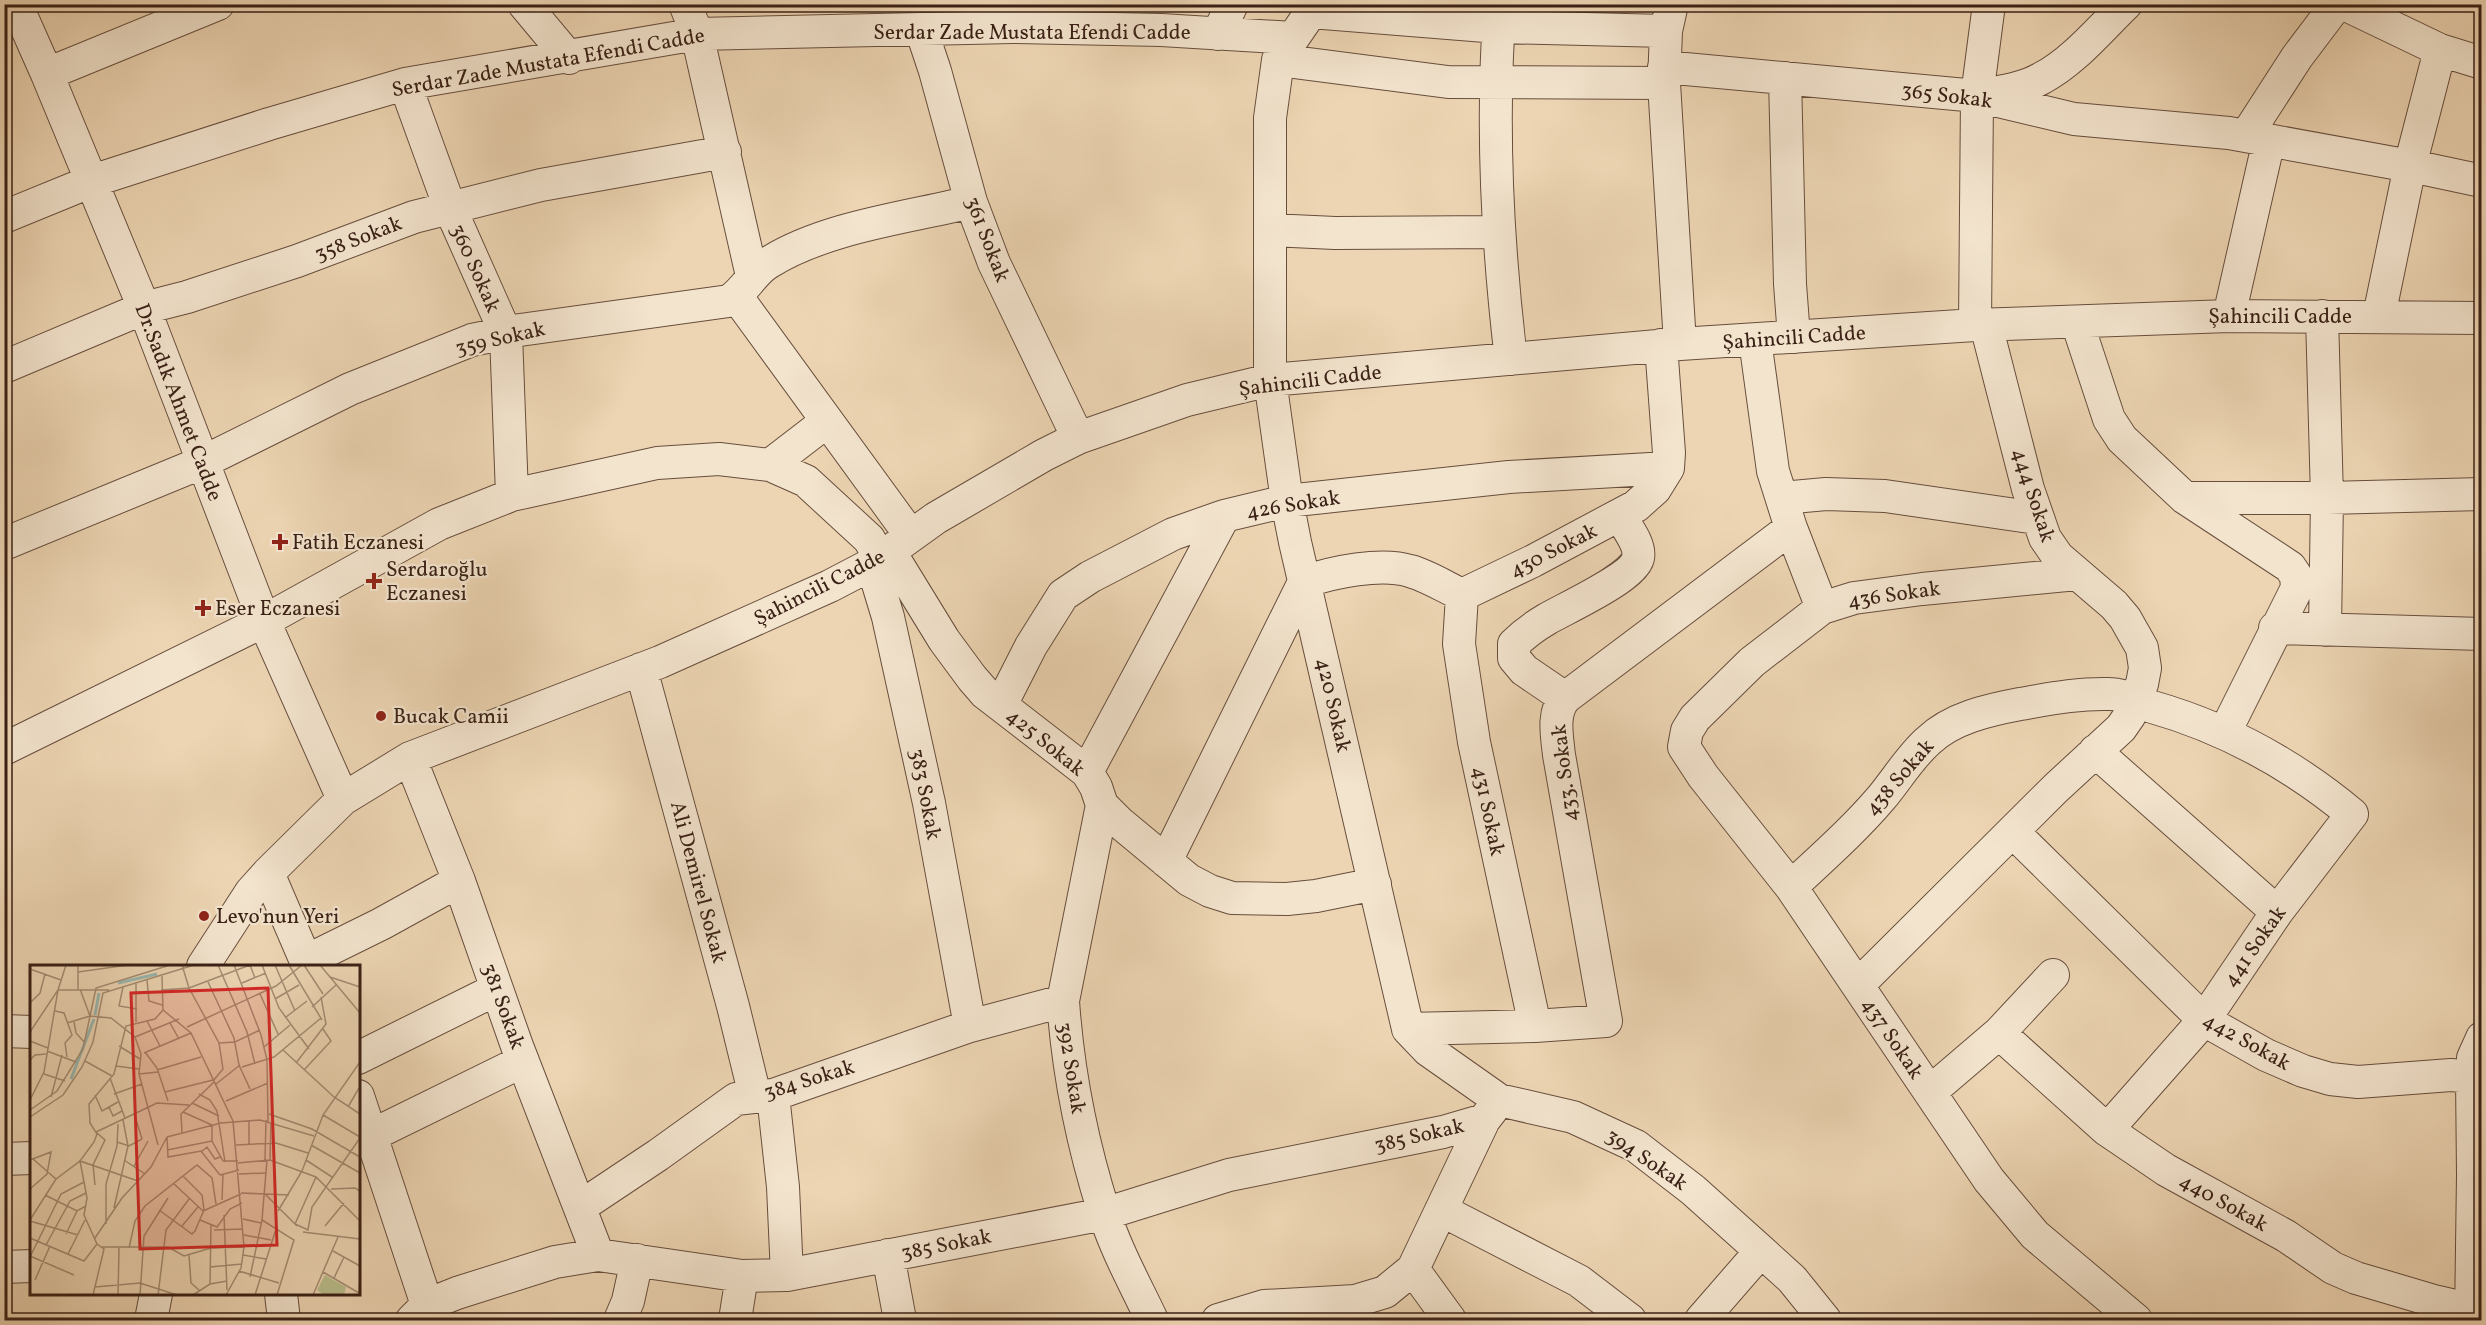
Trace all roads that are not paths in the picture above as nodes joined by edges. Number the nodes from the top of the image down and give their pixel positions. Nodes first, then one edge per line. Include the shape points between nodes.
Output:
1 (16, 4) edge
2 (218, 4) edge
3 (524, 4) edge
4 (685, 4) edge
5 (1232, 4) edge
6 (1989, 4) edge
7 (2126, 4) edge
8 (2337, 4) edge
9 (2344, 4) edge
10 (1312, 8) edge
11 (1499, 16) edge
12 (1669, 18) edge
13 (921, 29) junction
14 (697, 34) junction
15 (1218, 34) junction
16 (1285, 49) junction
17 (2440, 50) junction
18 (569, 57) junction
19 (2481, 63) edge
20 (47, 74) junction
21 (1664, 75) junction
22 (1785, 78) junction
23 (1497, 82) junction
24 (405, 84) junction
25 (1977, 96) junction
26 (2248, 137) junction
27 (725, 152) junction
28 (2410, 166) junction
29 (92, 181) junction
30 (2481, 182) edge
31 (971, 201) junction
32 (450, 208) junction
33 (4, 217) edge
34 (1270, 230) junction
35 (1498, 231) junction
36 (745, 286) junction
37 (144, 309) junction
38 (2229, 315) junction
39 (2322, 316) junction
40 (2379, 316) junction
41 (2481, 318) edge
42 (2077, 322) junction
43 (1980, 325) junction
44 (506, 334) junction
45 (1794, 337) junction
46 (1755, 340) junction
47 (1671, 344) junction
48 (1511, 359) junction
49 (4, 367) edge
50 (1270, 380) junction
51 (826, 422) junction
52 (1078, 438) junction
53 (201, 463) junction
54 (770, 465) junction
55 (1668, 468) junction
56 (2481, 494) edge
57 (512, 495) junction
58 (1782, 498) junction
59 (2185, 498) junction
60 (2327, 498) junction
61 (1287, 501) junction
62 (1224, 516) junction
63 (1620, 516) junction
64 (2037, 518) junction
65 (1791, 528) junction
66 (4, 544) edge
67 (883, 556) junction
68 (2077, 574) junction
69 (1304, 582) junction
70 (1462, 595) junction
71 (1822, 608) junction
72 (264, 621) junction
73 (2275, 628) junction
74 (2338, 630) junction
75 (2481, 634) edge
76 (641, 669) junction
77 (1565, 698) junction
78 (2133, 701) junction
79 (1001, 705) junction
80 (1687, 731) joint
81 (2224, 732) junction
82 (4, 748) edge
83 (2095, 751) junction
84 (410, 758) junction
85 (1087, 772) junction
86 (343, 799) junction
87 (1102, 805) junction
88 (2352, 814) joint
89 (2013, 832) junction
90 (1166, 861) junction
91 (268, 873) junction
92 (459, 880) junction
93 (1375, 884) junction
94 (1791, 887) junction
95 (2277, 912) junction
96 (307, 964) edge
97 (204, 965) edge
98 (2053, 975) dead end
99 (1858, 986) junction
100 (497, 989) junction
101 (1063, 1001) junction
102 (2204, 1020) junction
103 (970, 1026) junction
104 (1535, 1026) junction
105 (1408, 1029) junction
106 (4, 1031) edge
107 (30, 1032) edge
108 (1999, 1033) junction
109 (2481, 1038) edge
110 (360, 1057) edge
111 (523, 1061) junction
112 (2477, 1077) edge
113 (1930, 1092) junction
114 (764, 1095) junction
115 (360, 1108) edge
116 (1492, 1110) junction
117 (2107, 1130) junction
118 (365, 1139) edge
119 (30, 1158) edge
120 (4, 1159) edge
121 (580, 1207) junction
122 (1441, 1210) junction
123 (1104, 1214) junction
124 (1761, 1251) junction
125 (598, 1255) junction
126 (888, 1255) junction
127 (637, 1260) junction
128 (30, 1266) edge
129 (4, 1267) edge
130 (1413, 1269) junction
131 (787, 1275) junction
132 (742, 1276) junction
133 (156, 1295) edge
134 (281, 1295) edge
135 (2474, 1312) edge
136 (420, 1313) edge
137 (151, 1320) edge
138 (284, 1320) edge
139 (621, 1320) edge
140 (735, 1320) edge
141 (900, 1320) edge
142 (1152, 1320) edge
143 (1218, 1320) edge
144 (1450, 1320) edge
145 (1630, 1320) edge
146 (1701, 1320) edge
147 (1825, 1320) edge
148 (2136, 1320) edge

1 - 20 street, Dr.Sadık Ahmet Cadde
2 - 20 street
3 - 18 street
4 - 14 street
5 - 15 street
6 - 25 street, 444 Sokak
7 - 25 street via 2042,78 2016,89
8 - 26 street via 2297,57
9 - 17 street
10 - 11 street
10 - 16 street
11 - 12 street
11 - 23 street
12 - 21 street
13 - 14 street, Serdar Zade Mustata Efendi Cadde
13 - 15 street, Serdar Zade Mustata Efendi Cadde via 1013,27
13 - 31 street, 361 Sokak
14 - 18 street, Serdar Zade Mustata Efendi Cadde
14 - 27 street
15 - 16 street, Serdar Zade Mustata Efendi Cadde
16 - 23 street, 365 Sokak via 1448,82
16 - 34 street, 420 Sokak via 1270,118
17 - 19 street
17 - 28 street
18 - 24 street, Serdar Zade Mustata Efendi Cadde
20 - 29 street, Dr.Sadık Ahmet Cadde
21 - 22 street, 365 Sokak
21 - 23 street, 365 Sokak
21 - 47 street
22 - 25 street, 365 Sokak
22 - 45 street
23 - 35 street
24 - 29 street, Serdar Zade Mustata Efendi Cadde
24 - 32 street, 360 Sokak
25 - 26 street, 365 Sokak via 2074,119
25 - 43 street, 444 Sokak
26 - 28 street, 365 Sokak
26 - 38 street
27 - 32 street, 358 Sokak via 542,185
27 - 36 street
28 - 30 street, 365 Sokak
28 - 40 street
29 - 33 street, Serdar Zade Mustata Efendi Cadde
29 - 37 street, Dr.Sadık Ahmet Cadde
31 - 36 street, 359 Sokak via 835,234 781,256 757,270
31 - 52 street, 361 Sokak via 994,263
32 - 37 street, 358 Sokak
32 - 44 street, 360 Sokak
34 - 35 street
34 - 50 street, 420 Sokak
35 - 48 street
36 - 44 street, 359 Sokak via 720,304
36 - 51 street
37 - 49 street, 358 Sokak
37 - 53 street, Dr.Sadık Ahmet Cadde
38 - 39 street, Şahincili Cadde
38 - 42 street, Şahincili Cadde
39 - 40 street, Şahincili Cadde
39 - 60 street
40 - 41 street, Şahincili Cadde
42 - 43 street, Şahincili Cadde
42 - 59 street via 2109,419 2138,455
43 - 45 street, Şahincili Cadde
43 - 64 street, 444 Sokak
44 - 53 street, 359 Sokak via 472,340 350,389
44 - 57 street, 360 Sokak
45 - 46 street, Şahincili Cadde
46 - 47 street, Şahincili Cadde
46 - 58 street via 1766,434
47 - 48 street, Şahincili Cadde
47 - 55 street
48 - 50 street, Şahincili Cadde
50 - 52 street, Şahincili Cadde via 1187,400
50 - 61 street, 420 Sokak
51 - 54 street
51 - 67 street
52 - 67 street, Şahincili Cadde via 936,518
53 - 66 street, 359 Sokak
53 - 72 street, Dr.Sadık Ahmet Cadde
54 - 57 street via 719,459 657,463
54 - 67 street via 806,481
55 - 61 street, 426 Sokak via 1509,477
55 - 63 street, 430 Sokak via 1655,489
56 - 60 street
57 - 72 street via 439,524
58 - 64 street via 1826,494 1894,496
58 - 65 street
59 - 60 street
59 - 73 street via 2290,567 2297,588
60 - 74 street
61 - 62 street, 426 Sokak
61 - 69 street, 420 Sokak
62 - 79 street, 426 Sokak via 1173,534 1063,595
62 - 85 street
63 - 70 street, 430 Sokak
63 - 77 street via 1636,543 1636,565 1527,632 1514,644 1514,658 1524,670
64 - 68 street, 444 Sokak via 2051,550
65 - 71 street
65 - 77 street, 433. Sokak
67 - 76 street, Şahincili Cadde
67 - 79 street, 425 Sokak via 972,678
67 - 103 street, 383 Sokak via 888,617 929,803
68 - 71 street, 436 Sokak via 1888,593
68 - 78 street, 444 Sokak via 2114,605 2142,648 2145,668
69 - 70 street via 1324,575 1388,567 1409,570
69 - 90 street
69 - 93 street, 420 Sokak
70 - 104 street, 431 Sokak via 1459,644 1474,742
71 - 80 street, 436 Sokak via 1752,662 1695,718
72 - 82 street
72 - 86 street, Dr.Sadık Ahmet Cadde
73 - 74 street
73 - 81 street
74 - 75 street
76 - 84 street, Şahincili Cadde
76 - 114 street, Ali Demirel Sokak via 733,1006
77 - 104 street, 433. Sokak via 1558,705 1558,755 1606,1021
78 - 81 street, 438 Sokak
78 - 83 street, 444 Sokak via 2121,728
78 - 94 street, 438 Sokak via 2110,694 2070,696 1983,711 1960,720 1928,740 1847,836
79 - 85 street, 425 Sokak
80 - 94 street, 437 Sokak via 1684,747 1690,759
81 - 88 street, 438 Sokak via 2296,772
83 - 89 street, 444 Sokak
83 - 95 street
84 - 86 street, Şahincili Cadde
84 - 92 street, 381 Sokak
85 - 87 street, 425 Sokak
86 - 91 street, Şahincili Cadde
87 - 90 street, 425 Sokak
87 - 101 street, 392 Sokak
88 - 95 street, 441 Sokak
89 - 99 street, 444 Sokak
89 - 102 street, 442 Sokak
90 - 93 street, 425 Sokak via 1189,880 1232,898 1287,899
91 - 96 street
91 - 97 street, Şahincili Cadde via 251,892
92 - 96 street
92 - 100 street, 381 Sokak
93 - 105 street, 420 Sokak
94 - 99 street, 437 Sokak
95 - 102 street, 441 Sokak
98 - 108 street
99 - 113 street, 437 Sokak
100 - 110 street
100 - 111 street, 381 Sokak
101 - 103 street, 384 Sokak
101 - 123 street, 392 Sokak via 1078,1113
102 - 112 street, 442 Sokak via 2266,1055 2330,1078 2358,1082
102 - 117 street, 441 Sokak
103 - 114 street, 384 Sokak
104 - 105 street
105 - 116 street, 394 Sokak
106 - 107 street
108 - 113 street
108 - 117 street, 440 Sokak
109 - 112 street via 2473,1058
111 - 118 street
111 - 121 street, 381 Sokak
112 - 135 street
113 - 148 street, 437 Sokak via 1989,1180 2035,1234
114 - 121 street, 384 Sokak via 736,1099
114 - 131 street, Ali Demirel Sokak via 783,1187
115 - 118 street
116 - 122 street
116 - 123 street, 385 Sokak via 1443,1132 1229,1175
116 - 124 street, 394 Sokak via 1573,1116 1636,1146
117 - 135 street, 440 Sokak via 2166,1170 2286,1236 2333,1268
118 - 136 street
119 - 120 street
121 - 125 street, 381 Sokak
122 - 130 street
122 - 145 street via 1579,1281
123 - 126 street, 385 Sokak
123 - 142 street, 392 Sokak
124 - 146 street
124 - 147 street, 394 Sokak via 1792,1279
125 - 127 street, 385 Sokak
125 - 136 street, 385 Sokak via 555,1262 457,1293
126 - 131 street, 385 Sokak
126 - 141 street
127 - 132 street, 385 Sokak
127 - 139 street
128 - 129 street
130 - 143 street via 1385,1293 1364,1299 1264,1306
130 - 144 street
131 - 132 street, 385 Sokak
132 - 140 street
133 - 137 street
134 - 138 street

